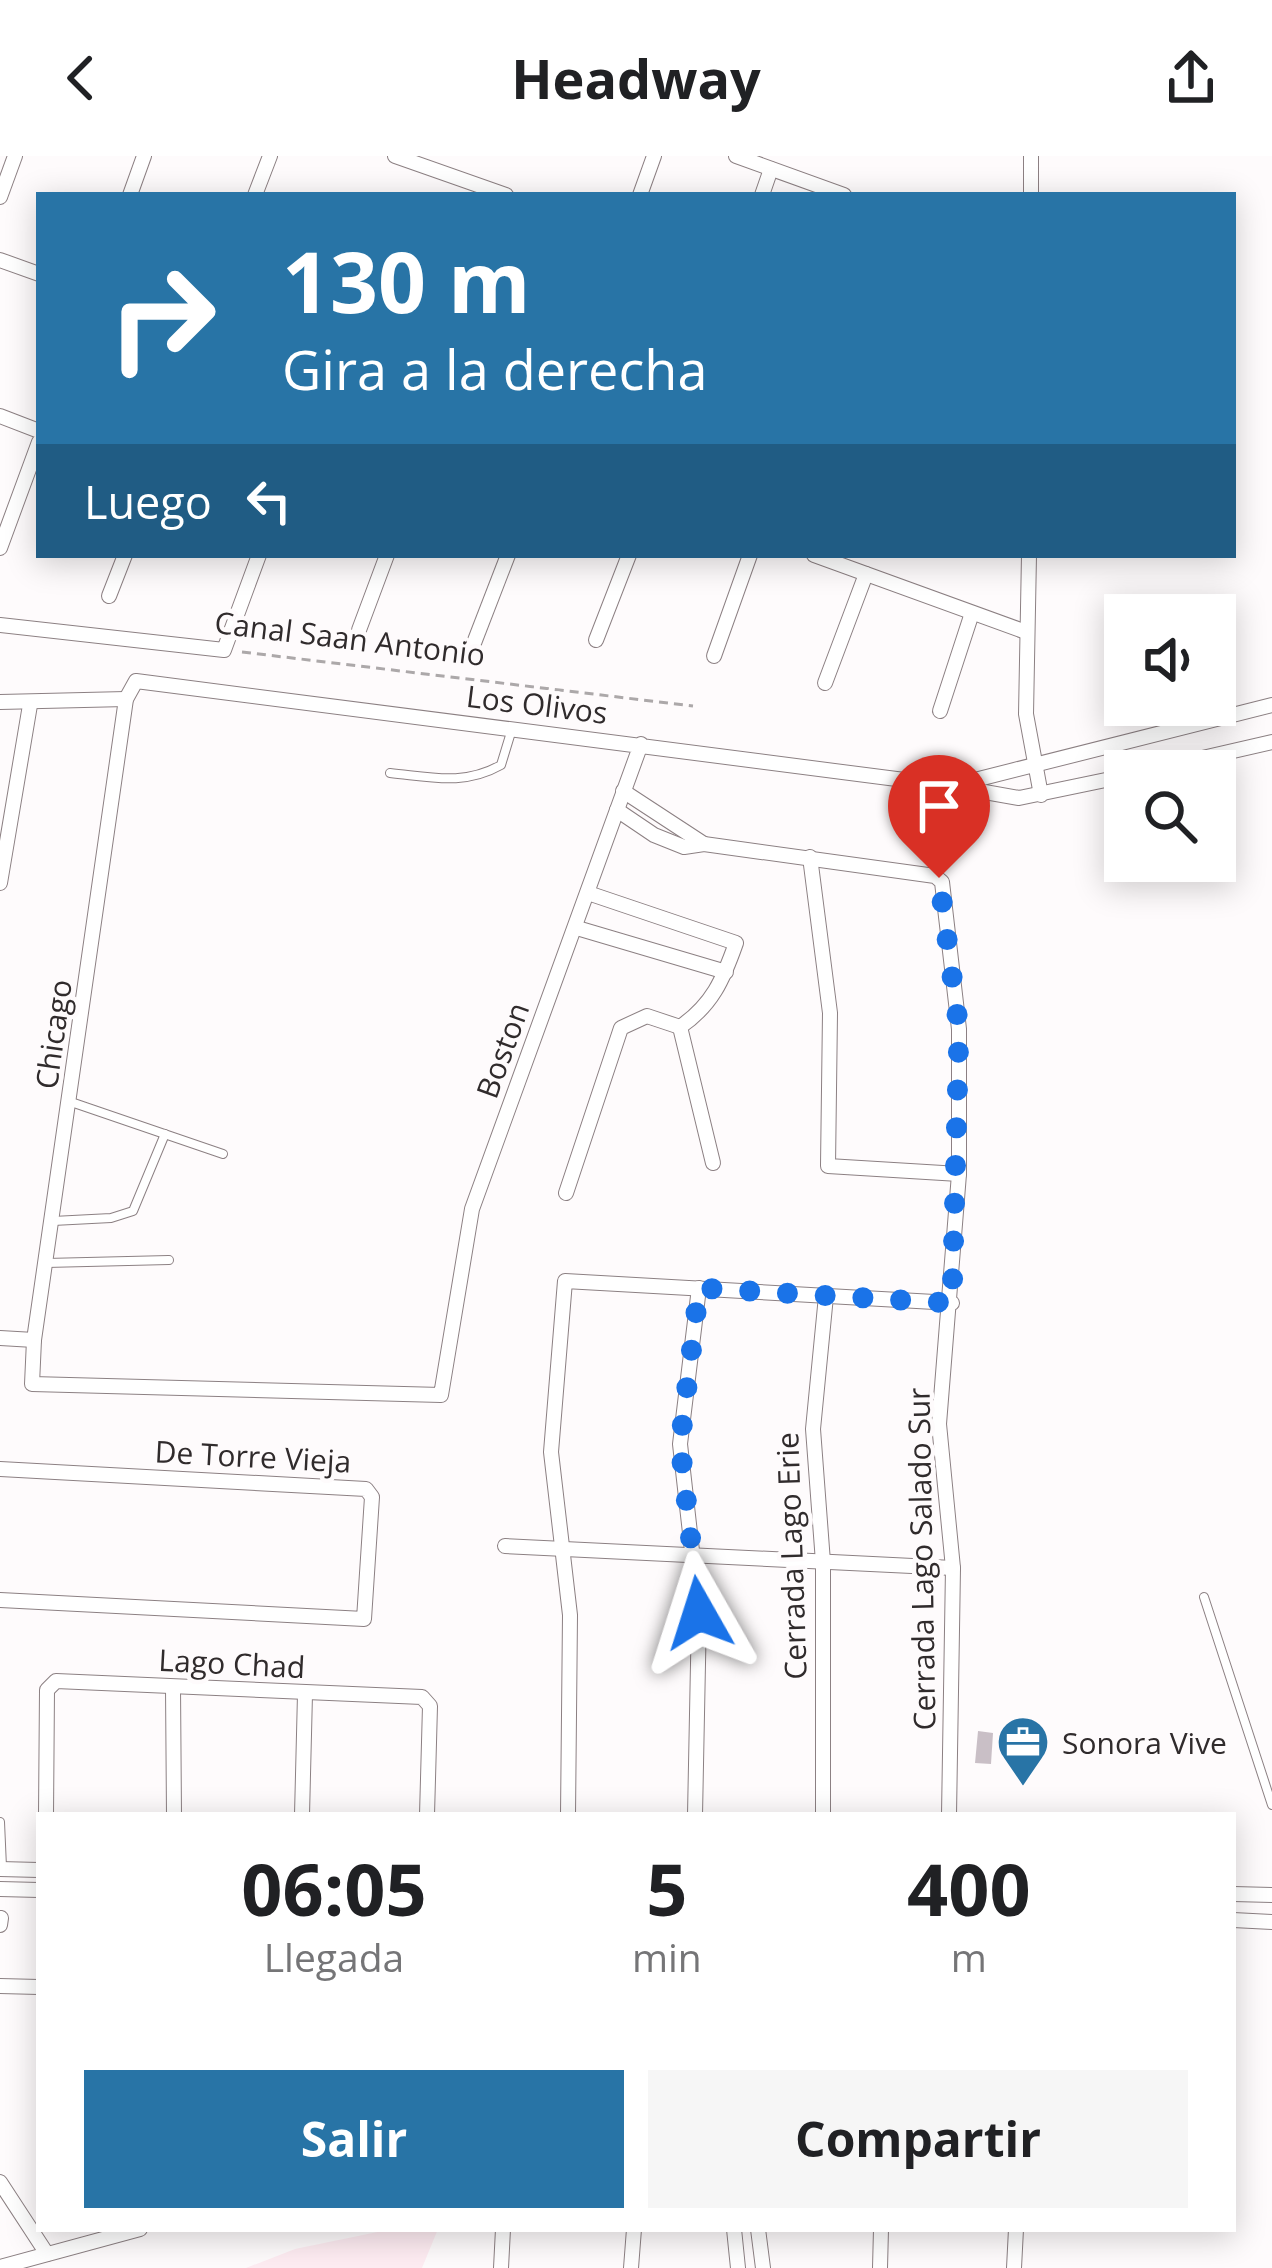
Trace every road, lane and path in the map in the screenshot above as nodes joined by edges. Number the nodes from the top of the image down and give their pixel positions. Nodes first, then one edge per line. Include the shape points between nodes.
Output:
1 (15, 156) edge
2 (144, 156) edge
3 (270, 156) edge
4 (394, 156) edge
5 (654, 156) edge
6 (736, 156) edge
7 (1031, 156) edge
8 (772, 169) junction
9 (131, 192) edge
10 (257, 192) edge
11 (497, 192) edge
12 (641, 192) edge
13 (763, 192) edge
14 (836, 192) edge
15 (1031, 192) edge
16 (0, 197) edge
17 (0, 260) edge
18 (36, 273) edge
19 (0, 416) edge
20 (36, 430) edge
21 (36, 450) edge
22 (0, 548) edge
23 (124, 558) edge
24 (258, 558) edge
25 (386, 558) edge
26 (507, 558) edge
27 (628, 558) edge
28 (749, 558) edge
29 (822, 558) edge
30 (1029, 558) edge
31 (866, 574) junction
32 (109, 596) dead end
33 (972, 613) junction
34 (0, 625) edge
35 (359, 630) dead end
36 (1027, 632) junction
37 (596, 640) dead end
38 (475, 643) dead end
39 (224, 650) junction
40 (714, 656) dead end
41 (825, 683) dead end
42 (126, 699) junction
43 (0, 701) edge
44 (30, 705) junction
45 (693, 706) dead end
46 (1272, 706) edge
47 (940, 710) dead end
48 (512, 728) junction
49 (1272, 742) edge
50 (641, 744) junction
51 (1236, 750) edge
52 (1036, 766) junction
53 (390, 773) dead end
54 (1104, 781) edge
55 (950, 786) junction
56 (623, 791) junction
57 (1041, 795) junction
58 (617, 810) junction
59 (704, 844) junction
60 (810, 857) junction
61 (0, 883) edge
62 (588, 892) junction
63 (577, 928) junction
64 (726, 972) junction
65 (680, 1027) junction
66 (71, 1102) junction
67 (165, 1135) junction
68 (223, 1154) dead end
69 (713, 1162) dead end
70 (959, 1174) junction
71 (566, 1193) dead end
72 (51, 1221) junction
73 (170, 1260) dead end
74 (45, 1263) junction
75 (699, 1288) junction
76 (826, 1296) junction
77 (952, 1303) junction
78 (0, 1338) edge
79 (34, 1340) junction
80 (29, 1376) joint
81 (0, 1469) edge
82 (505, 1546) dead end
83 (564, 1549) junction
84 (693, 1555) junction
85 (823, 1562) junction
86 (953, 1568) junction
87 (1204, 1597) dead end
88 (0, 1600) edge
89 (173, 1688) junction
90 (304, 1694) junction
91 (1272, 1805) edge
92 (46, 1812) edge
93 (174, 1812) edge
94 (302, 1812) edge
95 (427, 1812) edge
96 (568, 1812) edge
97 (695, 1812) edge
98 (824, 1812) edge
99 (949, 1812) edge
100 (0, 1822) edge
101 (1, 1869) edge
102 (36, 1870) edge
103 (0, 1889) edge
104 (36, 1890) edge
105 (1236, 1894) edge
106 (1272, 1895) edge
107 (1236, 1920) edge
108 (1272, 1922) edge
109 (0, 1986) edge
110 (36, 1987) edge
111 (0, 2182) edge
112 (503, 2232) edge
113 (634, 2232) edge
114 (734, 2232) edge
115 (758, 2232) edge
116 (881, 2232) edge
117 (1016, 2232) edge
118 (94, 2235) edge
119 (47, 2254) junction
120 (0, 2267) edge
121 (501, 2268) edge
122 (631, 2268) edge
123 (738, 2268) edge
124 (763, 2268) edge
125 (880, 2268) edge
126 (1014, 2268) edge

1 - 16 street
2 - 9 street
3 - 10 street
4 - 11 street
5 - 12 street
6 - 8 street
7 - 15 street
8 - 13 street
8 - 14 street
17 - 18 street
19 - 20 street
21 - 22 street
23 - 32 street
24 - 39 street
25 - 35 street
26 - 38 street
27 - 37 street
28 - 40 street
29 - 31 street
30 - 36 street
31 - 33 street
31 - 41 street
33 - 36 street
33 - 47 street
34 - 39 street, Canal Saan Antonio
36 - 52 street via 1026,714
39 - 45 path, Canal Saan Antonio
42 - 44 street
42 - 48 street, Los Olivos via 140,680
42 - 66 street, Chicago
43 - 44 street
44 - 61 street
46 - 52 street
48 - 50 street, Los Olivos
48 - 53 lane via 501,765 481,777
49 - 51 street
50 - 55 street, Los Olivos
50 - 56 street, Boston
52 - 55 street
52 - 57 street
54 - 57 street, Los Olivos
55 - 57 street, Los Olivos via 989,796
56 - 58 street, Boston
56 - 59 street
58 - 59 street via 660,838
58 - 62 street, Boston
59 - 60 street
60 - 70 street, Cerrada Lago Salado Sur via 942,882 958,998
60 - 70 street via 830,1012 828,1166
62 - 63 street, Boston
62 - 64 street via 736,943
63 - 64 street
63 - 80 street, Boston via 472,1209 447,1382 434,1398 34,1385
64 - 65 street via 714,998
65 - 69 street
65 - 71 street via 646,1016 621,1028
66 - 67 lane
66 - 72 street, Chicago
67 - 68 lane
67 - 72 lane via 133,1211
70 - 77 street, Cerrada Lago Salado Sur
72 - 74 street, Chicago
73 - 74 lane
74 - 79 street, Chicago
75 - 76 street
75 - 83 street via 571,1278 564,1284 551,1452
75 - 84 street via 680,1411
76 - 77 street
76 - 85 street, Cerrada Lago Erie via 813,1429
77 - 86 street, Cerrada Lago Salado Sur via 939,1424
78 - 79 street
79 - 80 street, Chicago
81 - 88 street, De Torre Vieja via 366,1489 372,1497 361,1619
82 - 83 street
83 - 84 street
83 - 96 street
84 - 85 street
84 - 97 street via 700,1640
85 - 86 street
85 - 98 street, Cerrada Lago Erie
86 - 99 street, Cerrada Lago Salado Sur
87 - 91 lane
89 - 90 street, Lago Chad
89 - 92 street, Lago Chad via 49,1685
89 - 93 street
90 - 94 street
90 - 95 street, Lago Chad via 426,1699
100 - 101 lane
101 - 102 street
103 - 104 street
105 - 106 street
107 - 108 street
109 - 110 street
111 - 119 street
112 - 121 street
113 - 122 street
114 - 123 street
115 - 124 street
116 - 125 street
117 - 126 street
118 - 119 street
119 - 120 street

